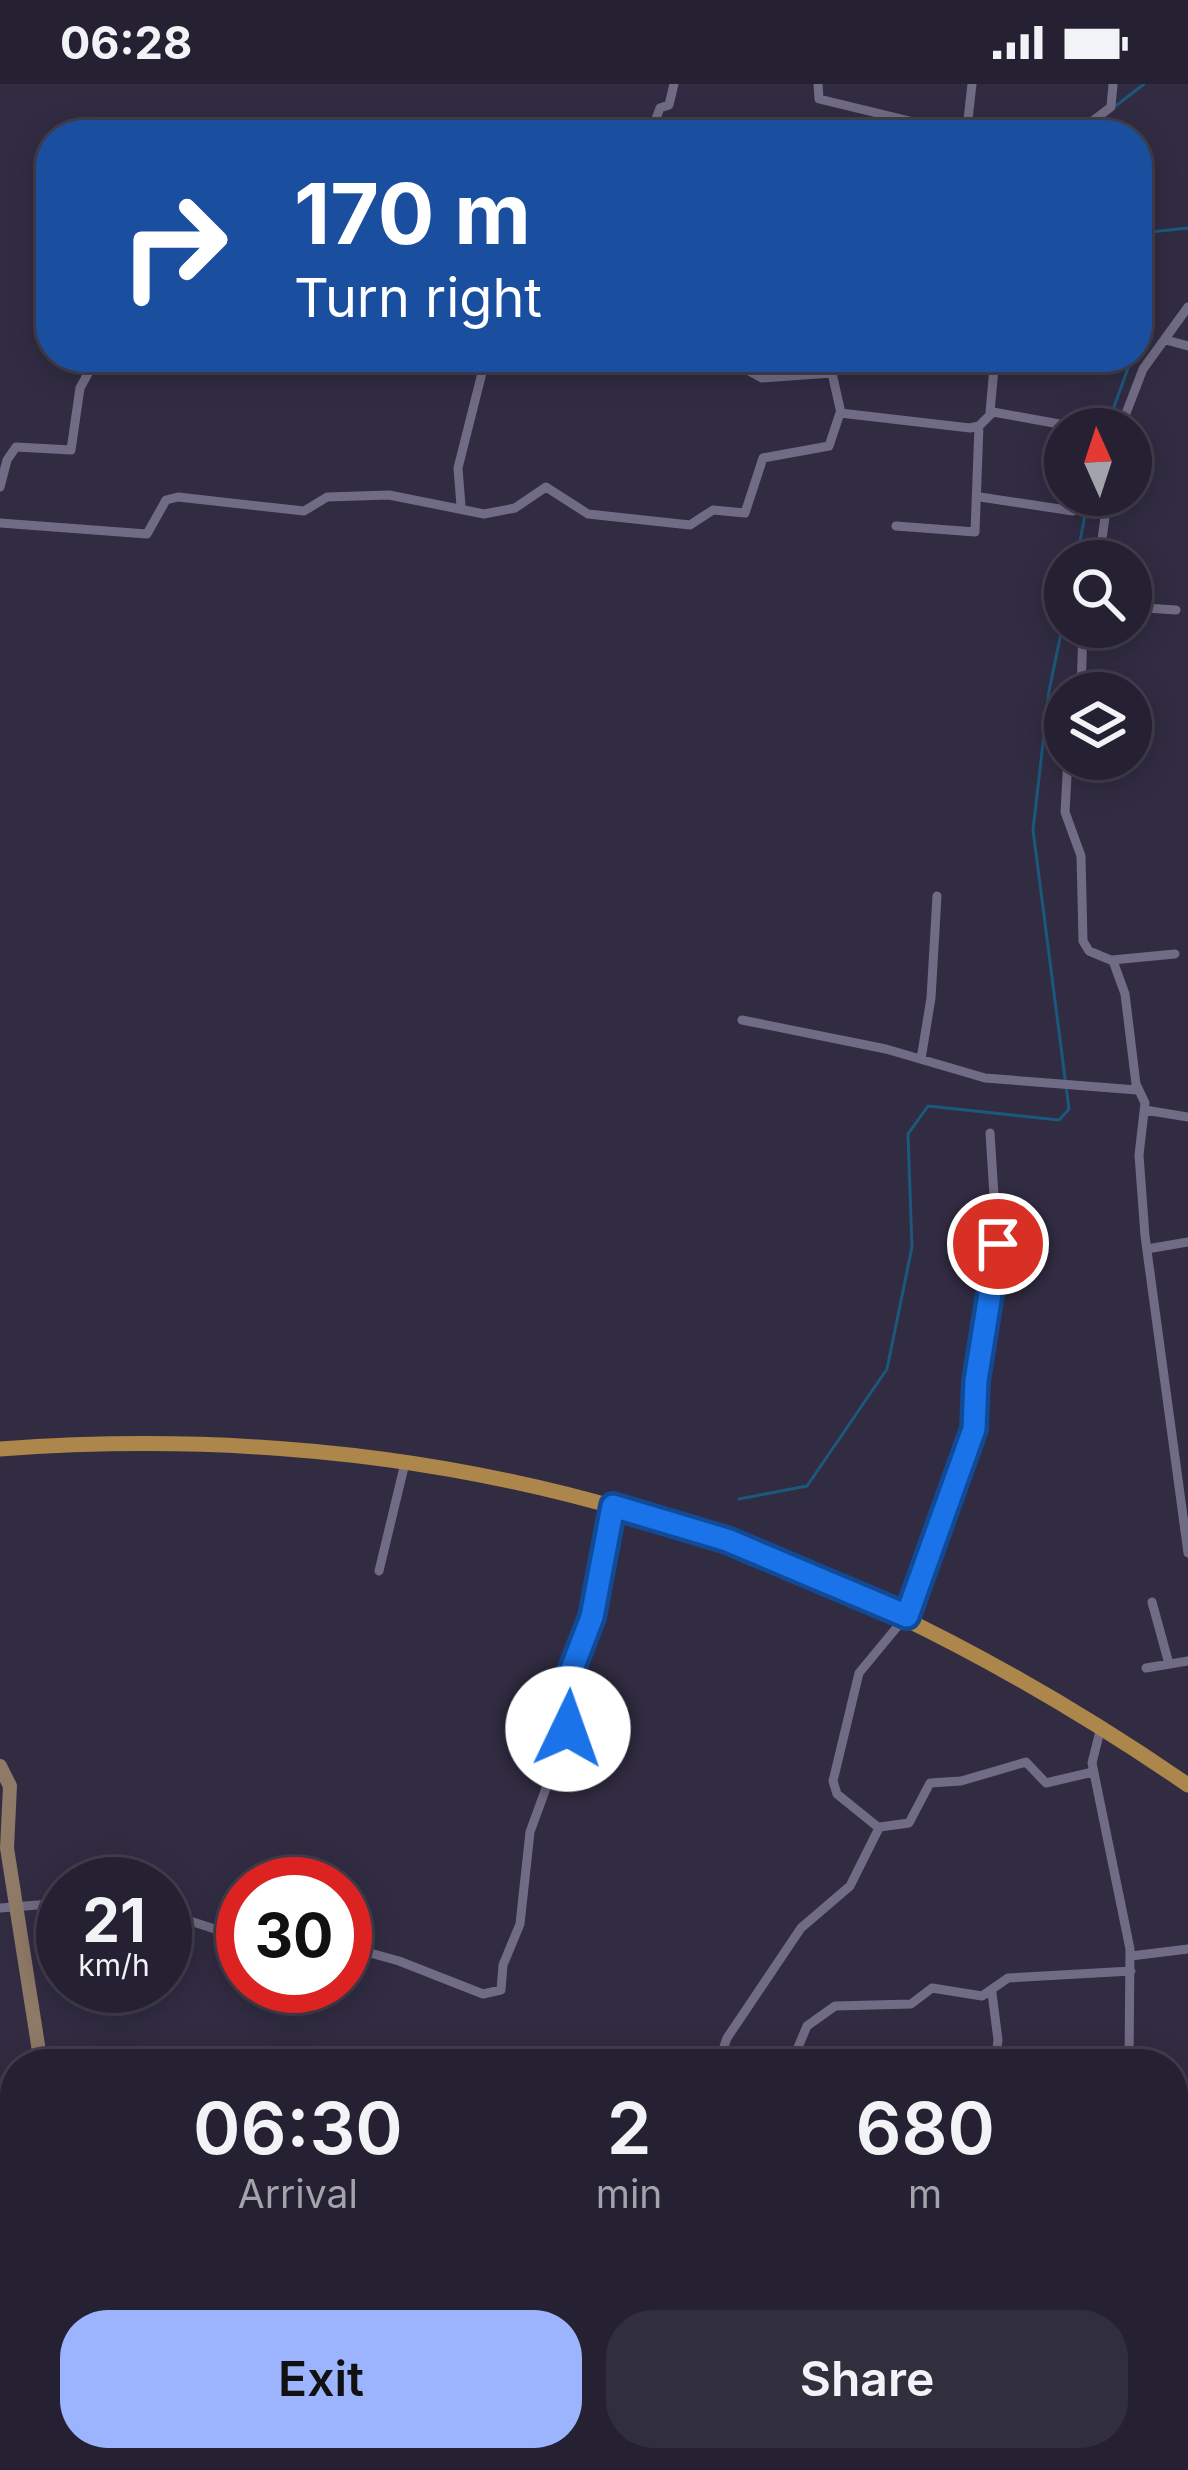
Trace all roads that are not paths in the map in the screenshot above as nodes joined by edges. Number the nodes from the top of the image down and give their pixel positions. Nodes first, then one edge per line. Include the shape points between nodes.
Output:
1 (674, 84) edge
2 (818, 84) edge
3 (972, 84) edge
4 (1113, 84) edge
5 (656, 120) edge
6 (912, 120) edge
7 (970, 120) edge
8 (1094, 120) edge
9 (1188, 308) edge
10 (1166, 340) junction
11 (1188, 346) edge
12 (1152, 360) edge
13 (89, 372) edge
14 (482, 372) edge
15 (751, 372) edge
16 (994, 372) edge
17 (1144, 372) edge
18 (1127, 408) edge
19 (990, 412) junction
20 (841, 413) junction
21 (1044, 421) edge
22 (979, 426) junction
23 (0, 487) edge
24 (980, 497) junction
25 (461, 506) junction
26 (1044, 507) edge
27 (0, 523) edge
28 (896, 526) dead end
29 (1152, 608) edge
30 (1175, 610) dead end
31 (1067, 780) edge
32 (938, 896) dead end
33 (1175, 954) dead end
34 (1112, 960) junction
35 (742, 1020) dead end
36 (921, 1059) junction
37 (1137, 1090) junction
38 (1145, 1110) junction
39 (1188, 1117) edge
40 (990, 1133) dead end
41 (1188, 1242) edge
42 (1147, 1250) junction
43 (0, 1449) edge
44 (405, 1463) junction
45 (613, 1506) junction
46 (1188, 1553) edge
47 (379, 1571) dead end
48 (1152, 1603) dead end
49 (907, 1616) junction
50 (1188, 1660) edge
51 (1169, 1664) junction
52 (1146, 1668) dead end
53 (1101, 1727) junction
54 (0, 1766) edge
55 (1093, 1772) junction
56 (1188, 1785) edge
57 (880, 1827) junction
58 (8, 1908) edge
59 (1188, 1949) edge
60 (372, 1953) edge
61 (1131, 1956) junction
62 (1131, 1972) junction
63 (992, 1993) junction
64 (38, 2049) edge
65 (723, 2049) edge
66 (798, 2049) edge
67 (994, 2049) edge
68 (1129, 2049) edge

1 - 5 street
2 - 6 street via 817,97
3 - 7 street
4 - 8 street via 1112,107
9 - 10 street
10 - 11 street
10 - 12 street
13 - 23 street via 71,450 16,447
14 - 25 street via 458,468
15 - 20 street via 832,374
16 - 19 street
17 - 18 street
19 - 21 street
19 - 22 street
20 - 22 street
20 - 25 street via 829,446 763,458 754,499 738,516 710,511 686,525 588,514 546,487 512,509 484,514
22 - 24 street
24 - 26 street
24 - 28 street via 975,532
25 - 27 street via 386,495 327,497 298,511 172,497 147,535
29 - 30 street
31 - 34 street via 1065,812 1081,856 1083,941
32 - 36 street
33 - 34 street
34 - 37 street via 1129,1011
35 - 36 street
36 - 37 street via 985,1078
37 - 38 street
38 - 39 street
38 - 42 street via 1139,1155
40 - 49 street via 998,1258 976,1422
41 - 42 street
42 - 46 street
43 - 44 main road via 165,1442
44 - 45 main road
44 - 47 street
45 - 49 main road via 727,1540
45 - 60 street via 592,1617 560,1700 568,1729 530,1832 520,1924 502,1990 483,1994
48 - 51 street
49 - 53 main road
49 - 57 street via 859,1673 832,1785
50 - 51 street
51 - 52 street
53 - 55 street
53 - 56 main road
54 - 58 street via 10,1786
55 - 57 street via 1046,1783 1026,1762 927,1784 909,1823
55 - 61 street
57 - 65 street via 850,1886 801,1928
58 - 64 street
59 - 61 street
61 - 62 street
62 - 63 street via 1008,1978
62 - 68 street
63 - 66 street via 932,1988 911,2005 838,2004 807,2026
63 - 67 street

